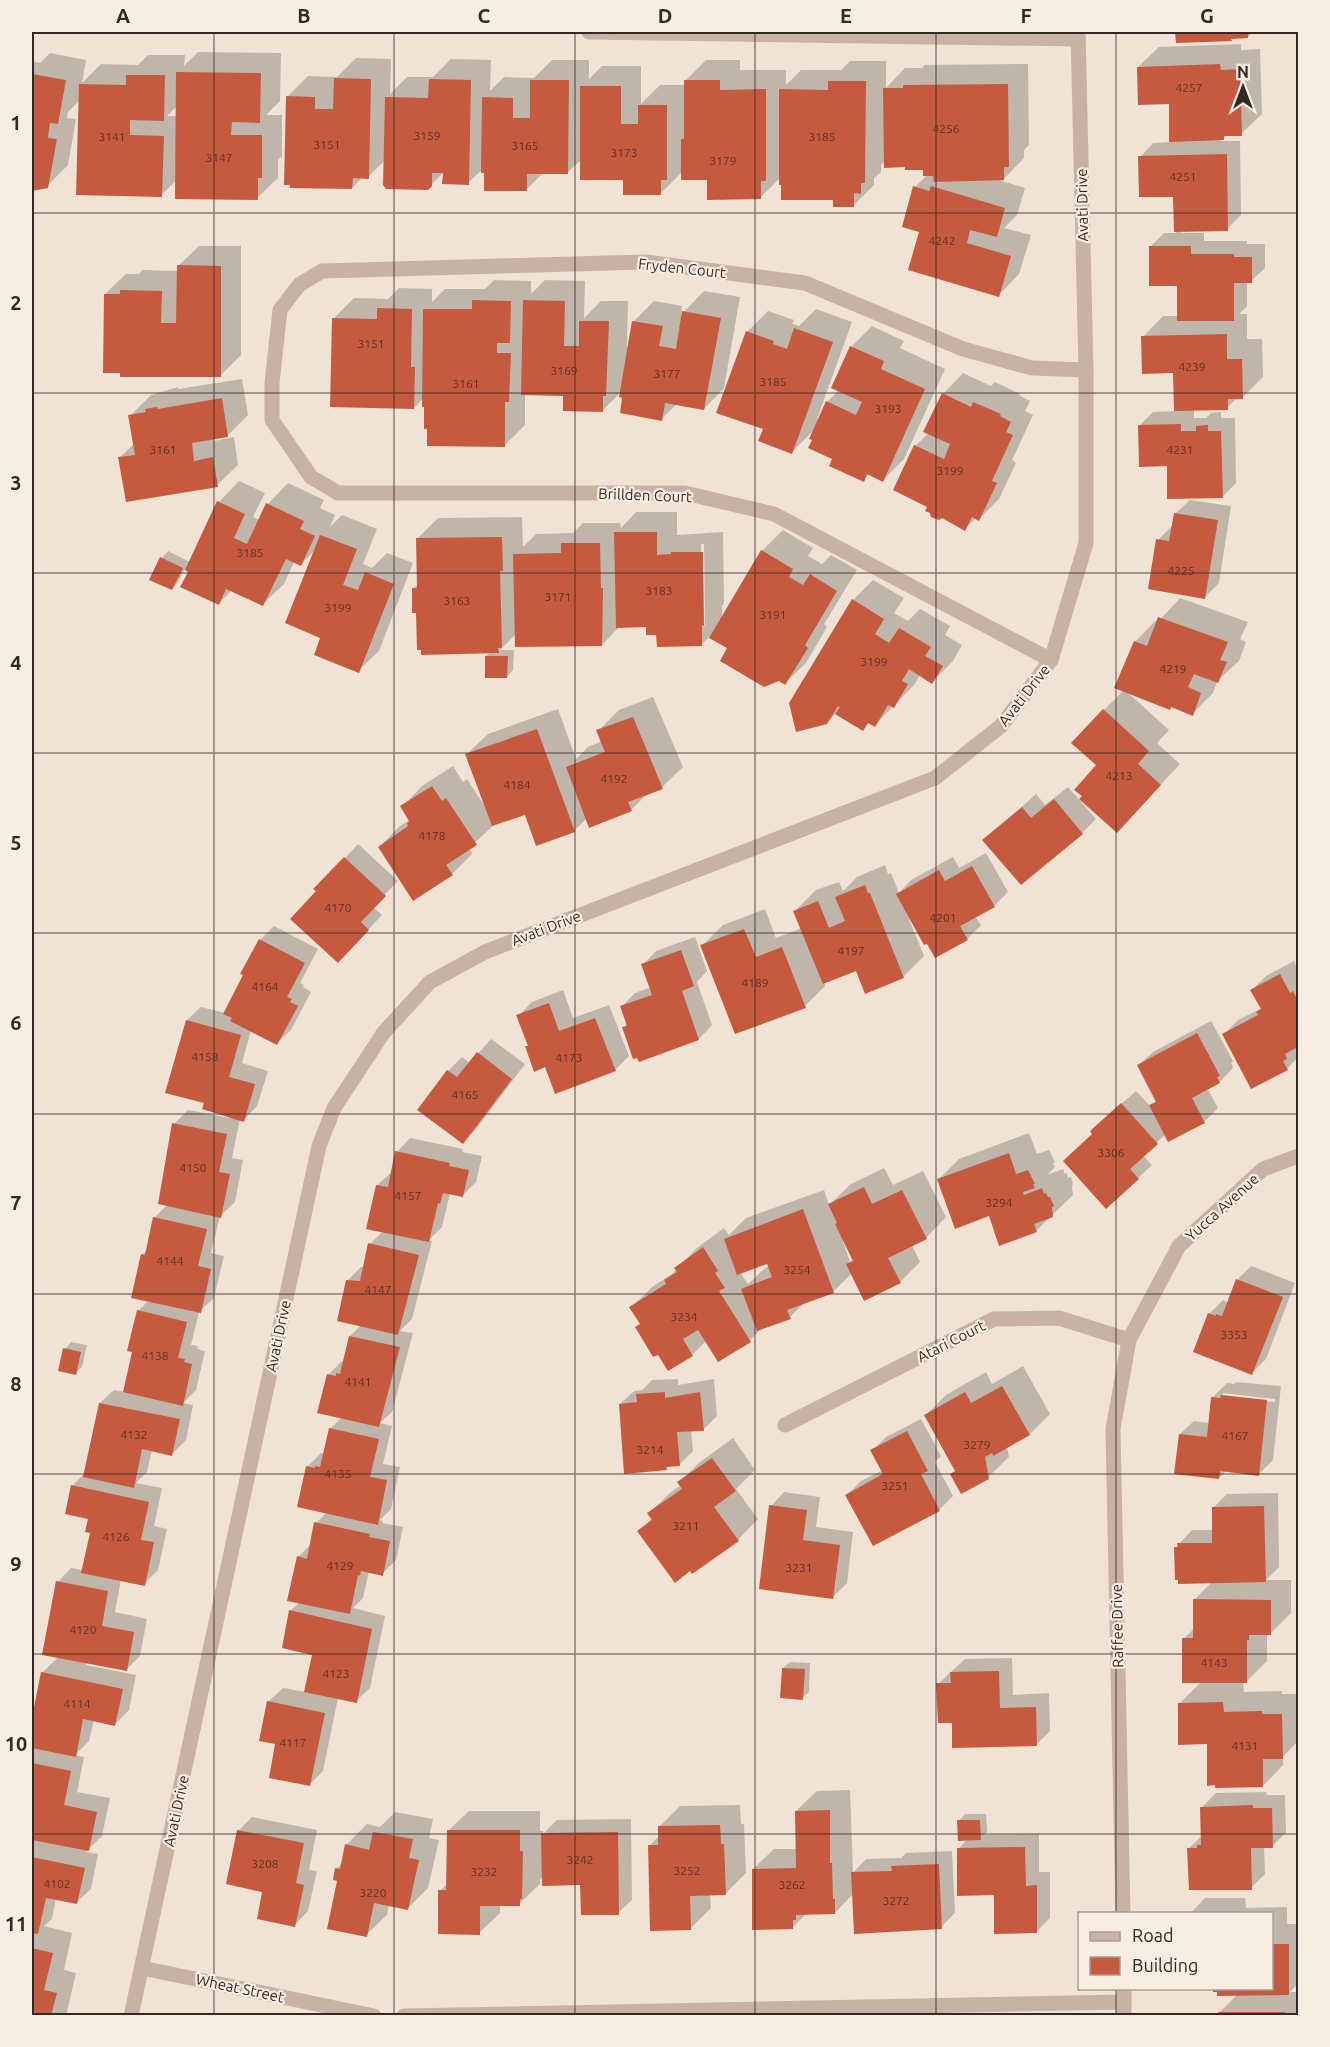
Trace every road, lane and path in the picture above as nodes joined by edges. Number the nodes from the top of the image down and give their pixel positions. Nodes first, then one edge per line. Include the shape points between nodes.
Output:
1 (589, 32) edge
2 (1078, 35) edge
3 (1086, 370) junction
4 (272, 383) joint
5 (1051, 660) junction
6 (1299, 1156) edge
7 (1128, 1340) junction
8 (785, 1425) dead end
9 (1123, 1912) edge
10 (142, 1968) junction
11 (1124, 2002) edge
12 (131, 2016) edge
13 (374, 2016) edge
14 (404, 2016) edge

1 - 2 street
2 - 3 street, Avati Drive
3 - 4 street, Fryden Court via 1032,368 963,349 805,283 646,262 322,272 299,285 280,310
3 - 5 street, Avati Drive via 1086,543
4 - 5 street, Brillden Court via 272,420 311,477 338,493 696,495 774,514
5 - 10 street, Avati Drive via 1001,726 935,778 485,952 430,982 384,1032 334,1107 319,1146
6 - 7 street, Yucca Avenue via 1263,1169 1179,1246
7 - 8 street, Atari Court via 1059,1318 994,1319
7 - 9 street, Raffee Drive via 1113,1429
10 - 12 street, Avati Drive
10 - 13 street, Wheat Street
11 - 14 street

